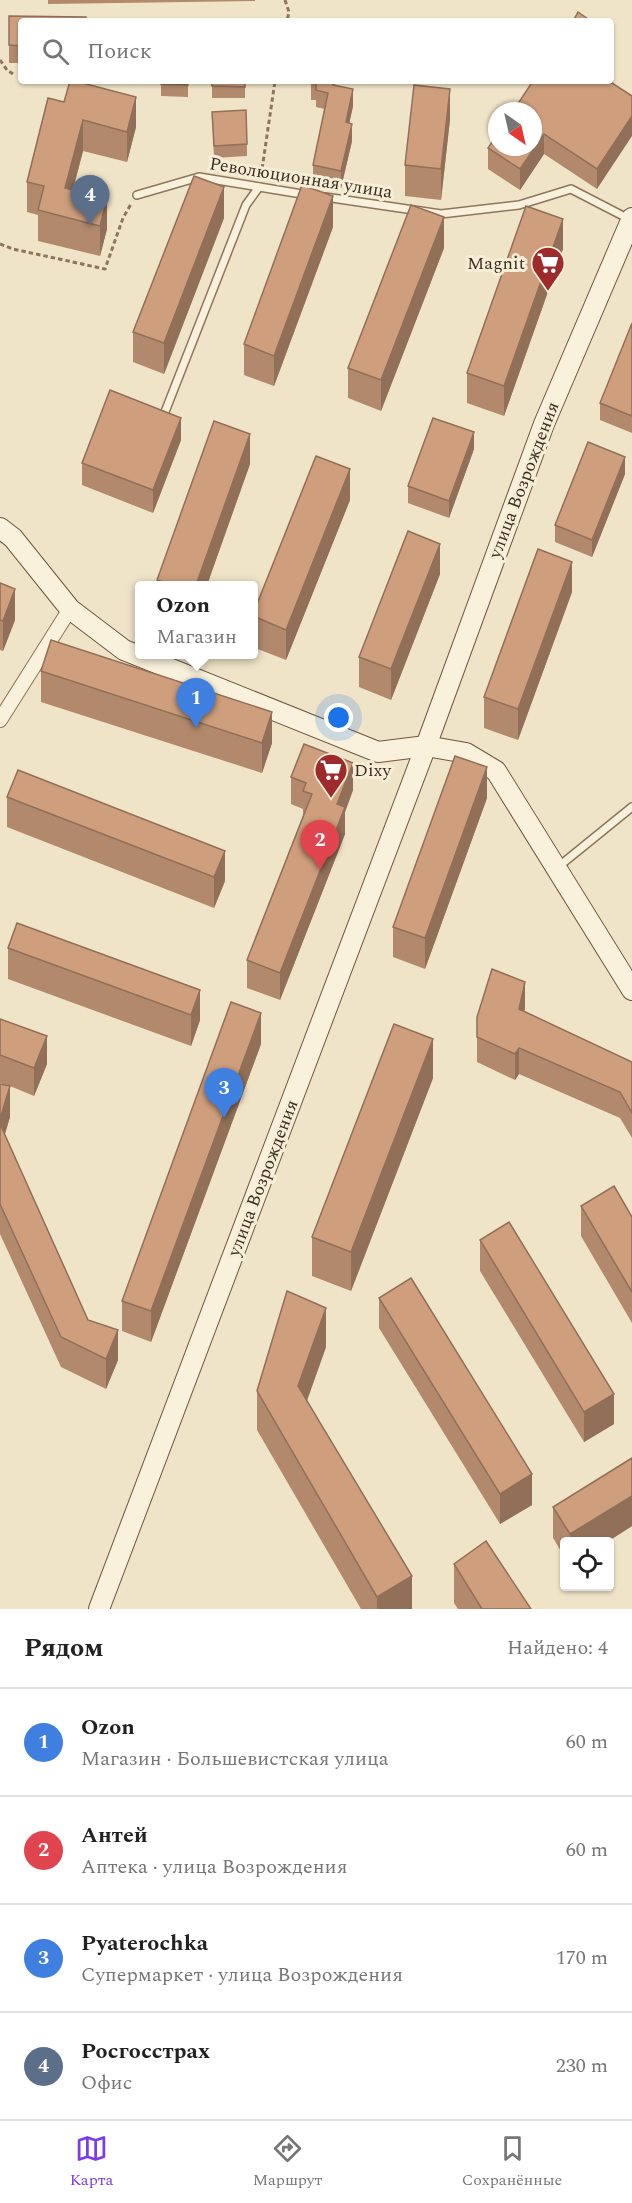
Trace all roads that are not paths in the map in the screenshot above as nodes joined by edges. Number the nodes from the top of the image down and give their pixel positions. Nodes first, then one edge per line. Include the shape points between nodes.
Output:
1 (259, 187) junction
2 (137, 195) road end
3 (631, 220) edge
4 (163, 417) edge
5 (0, 528) edge
6 (70, 609) junction
7 (135, 654) edge
8 (146, 659) edge
9 (0, 720) edge
10 (426, 746) junction
11 (632, 807) edge
12 (556, 869) junction
13 (632, 990) edge
14 (99, 1609) edge

1 - 2 lane, Революционная улица via 199,177
1 - 3 lane, Революционная улица via 441,214 519,205 570,189
1 - 4 lane via 246,205
3 - 10 main road, улица Возрождения via 544,424
5 - 6 main road via 13,538
6 - 7 main road
6 - 9 street
8 - 10 main road via 378,752
10 - 12 main road via 466,753 495,771
10 - 14 main road, улица Возрождения
11 - 12 lane
12 - 13 main road

